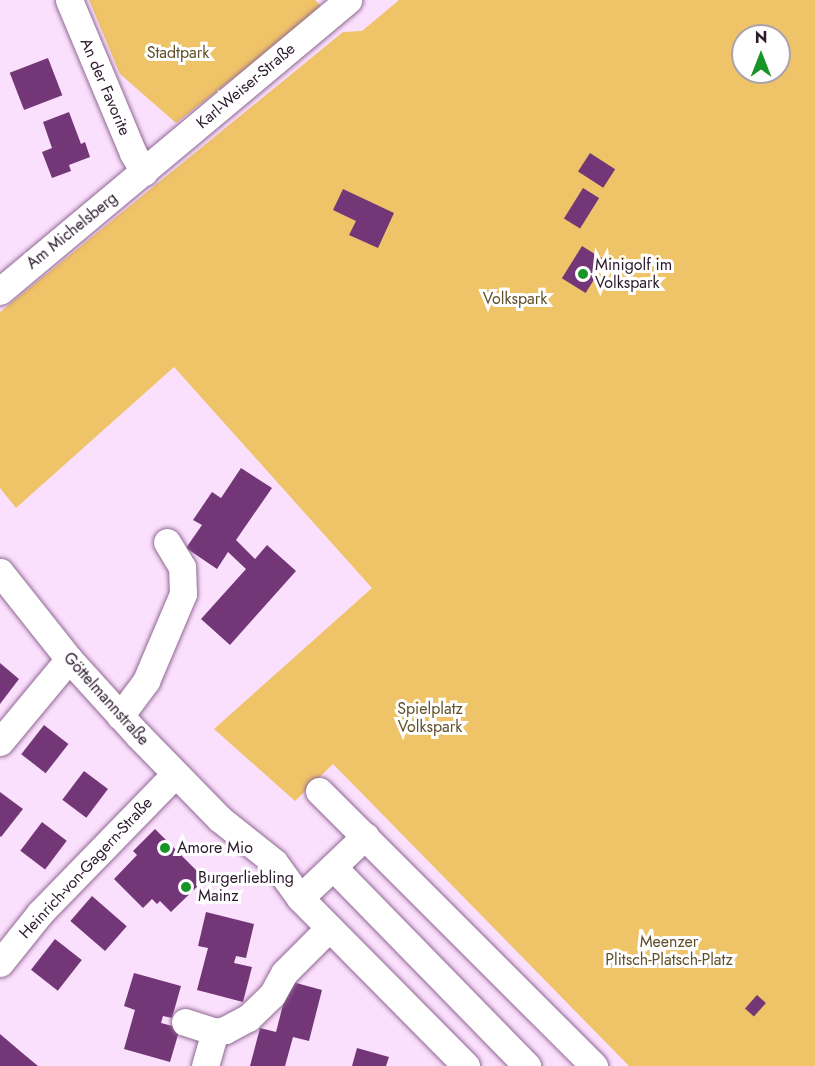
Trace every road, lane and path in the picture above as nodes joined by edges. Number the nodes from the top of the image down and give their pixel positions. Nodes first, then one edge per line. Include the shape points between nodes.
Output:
1 (69, 0) edge
2 (348, 0) edge
3 (144, 172) junction
4 (0, 291) edge
5 (167, 542) dead end
6 (0, 572) edge
7 (69, 659) junction
8 (120, 716) junction
9 (0, 742) edge
10 (175, 774) junction
11 (320, 791) dead end
12 (365, 836) junction
13 (333, 867) junction
14 (300, 898) junction
15 (329, 928) junction
16 (0, 963) edge
17 (185, 1022) dead end
18 (214, 1032) junction
19 (580, 1061) edge
20 (205, 1066) edge
21 (466, 1066) edge
22 (527, 1066) edge

1 - 3 street, An der Favorite
2 - 3 street, Karl-Weiser-Straße
3 - 4 street, Am Michelsberg
5 - 8 street via 182,567 183,594 146,681
6 - 7 street, Göttelmannstraße
7 - 8 street, Göttelmannstraße
7 - 9 street
8 - 10 street, Göttelmannstraße
10 - 14 street, Göttelmannstraße via 220,819 274,862
10 - 16 street, Heinrich-von-Gagern-Straße via 40,913
11 - 12 street
12 - 13 street
12 - 19 street
13 - 14 street
13 - 22 street
14 - 15 street, Göttelmannstraße
15 - 18 street via 284,973 272,995 248,1018
15 - 21 street, Göttelmannstraße
17 - 18 street
18 - 20 street

